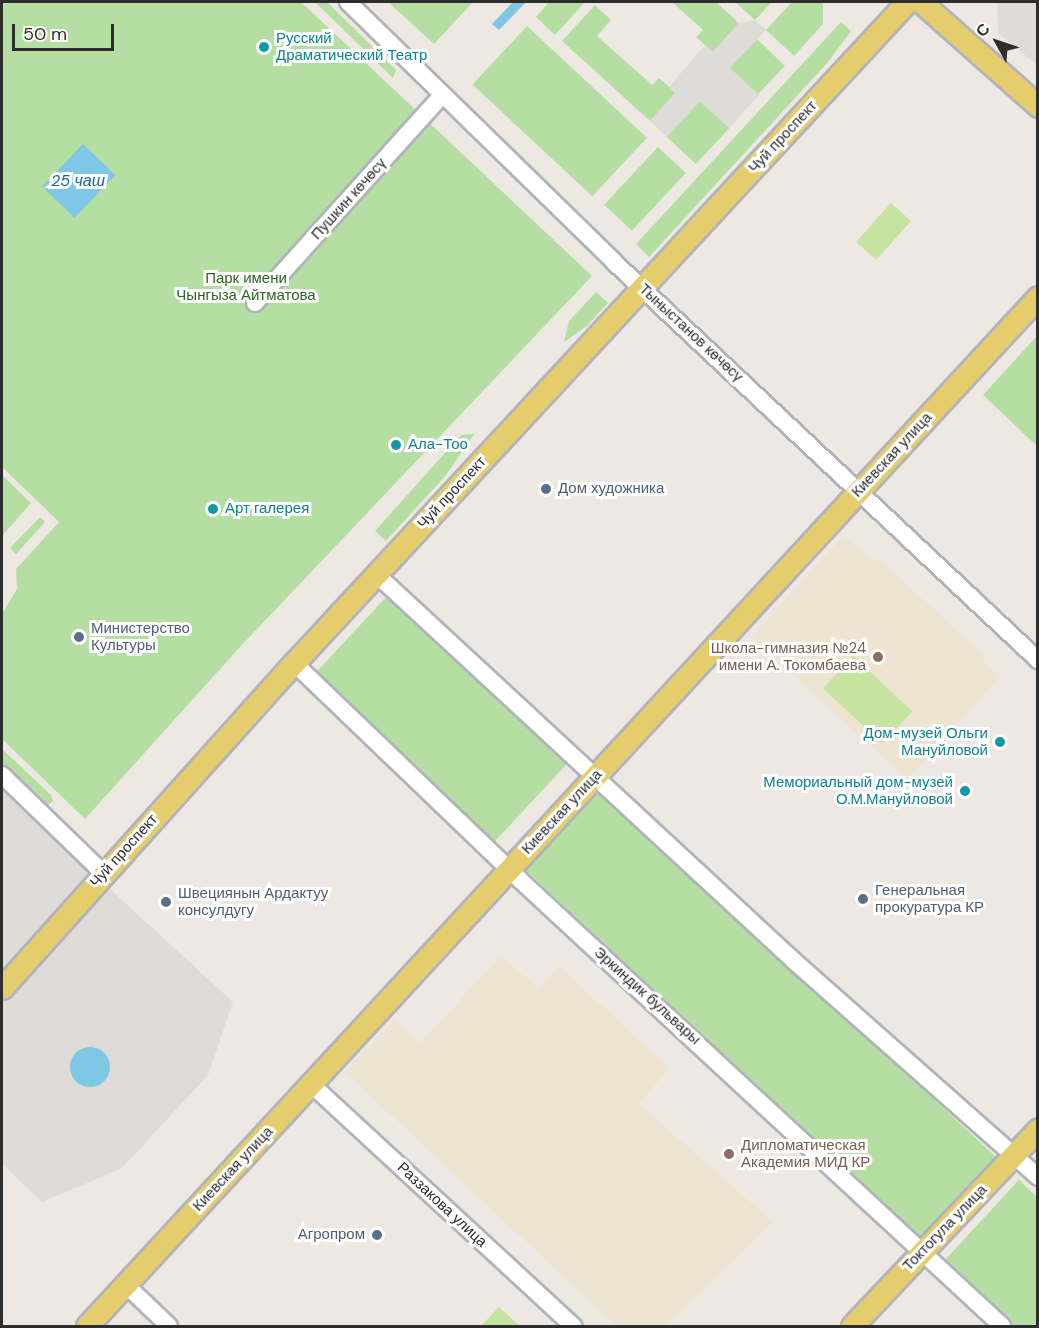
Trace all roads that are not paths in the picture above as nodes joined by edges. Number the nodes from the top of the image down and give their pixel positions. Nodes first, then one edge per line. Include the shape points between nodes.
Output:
1 (348, 2) edge
2 (907, 2) edge
3 (921, 2) edge
4 (442, 94) junction
5 (1038, 106) edge
6 (644, 289) junction
7 (1038, 297) edge
8 (255, 303) dead end
9 (859, 491) junction
10 (376, 574) junction
11 (1038, 660) edge
12 (294, 663) junction
13 (2, 775) edge
14 (595, 776) junction
15 (509, 870) junction
16 (103, 873) junction
17 (2, 988) edge
18 (311, 1084) junction
19 (1038, 1129) edge
20 (1014, 1155) junction
21 (1038, 1177) edge
22 (922, 1251) junction
23 (126, 1285) junction
24 (87, 1326) edge
25 (169, 1326) edge
26 (573, 1326) edge
27 (852, 1326) edge
28 (1002, 1326) edge

1 - 4 street, Тыныстанов көчөсү
2 - 6 main road, Чуй проспект
3 - 5 main road
4 - 6 street, Тыныстанов көчөсү
4 - 8 street, Пушкин көчөсү
6 - 9 street, Тыныстанов көчөсү
6 - 10 main road, Чуй проспект
7 - 9 main road, Киевская улица
9 - 11 street, Тыныстанов көчөсү
9 - 14 main road, Киевская улица
10 - 12 main road, Чуй проспект
10 - 14 street
12 - 15 street, Эркиндик бульвары
12 - 16 main road, Чуй проспект
13 - 16 street
14 - 15 main road, Киевская улица
14 - 20 street via 794,961
15 - 18 main road, Киевская улица
15 - 22 street, Эркиндик бульвары
16 - 17 main road, Чуй проспект
18 - 23 main road, Киевская улица
18 - 26 street, Раззакова улица
19 - 20 main road, Токтогула улица
20 - 21 street
20 - 22 main road, Токтогула улица
22 - 27 main road, Токтогула улица
22 - 28 street, Эркиндик бульвары
23 - 24 main road, Киевская улица
23 - 25 street

